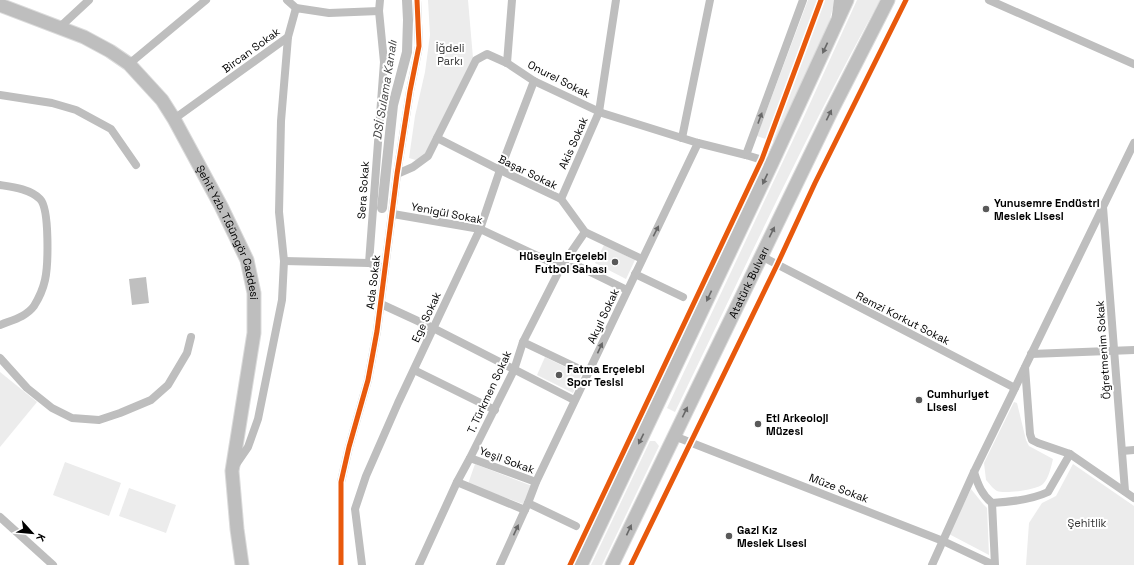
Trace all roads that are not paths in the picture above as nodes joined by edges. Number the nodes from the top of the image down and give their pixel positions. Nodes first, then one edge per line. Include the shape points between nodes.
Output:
1 (89, 0) edge
2 (206, 0) edge
3 (287, 0) edge
4 (380, 0) edge
5 (417, 0) edge
6 (512, 0) edge
7 (616, 0) edge
8 (710, 0) edge
9 (803, 0) edge
10 (838, 0) edge
11 (847, 0) edge
12 (888, 0) edge
13 (989, 0) edge
14 (0, 5) edge
15 (296, 8) junction
16 (379, 11) junction
17 (60, 27) junction
18 (833, 31) junction
19 (288, 37) junction
20 (507, 63) junction
21 (129, 64) junction
22 (1134, 64) edge
23 (534, 81) junction
24 (0, 95) edge
25 (599, 112) junction
26 (174, 119) junction
27 (437, 138) junction
28 (682, 138) junction
29 (698, 143) junction
30 (1134, 143) edge
31 (746, 155) junction
32 (772, 163) junction
33 (136, 165) dead end
34 (500, 170) junction
35 (397, 174) junction
36 (0, 185) edge
37 (561, 199) junction
38 (1103, 207) junction
39 (392, 214) junction
40 (480, 229) junction
41 (585, 232) junction
42 (761, 256) junction
43 (642, 259) junction
44 (284, 261) junction
45 (369, 263) junction
46 (561, 267) junction
47 (384, 268) junction
48 (635, 274) junction
49 (627, 290) junction
50 (683, 297) dead end
51 (381, 304) junction
52 (0, 325) edge
53 (434, 328) junction
54 (191, 337) dead end
55 (524, 342) junction
56 (1134, 350) edge
57 (1114, 351) junction
58 (1031, 354) junction
59 (0, 358) edge
60 (1025, 367) junction
61 (414, 370) junction
62 (514, 370) junction
63 (588, 373) junction
64 (1015, 388) junction
65 (574, 400) junction
66 (495, 410) junction
67 (674, 436) junction
68 (1134, 450) edge
69 (1122, 451) junction
70 (1070, 454) junction
71 (470, 458) junction
72 (232, 471) junction
73 (974, 472) junction
74 (457, 482) junction
75 (536, 482) junction
76 (1125, 492) junction
77 (1134, 498) edge
78 (992, 503) junction
79 (527, 506) junction
80 (0, 517) edge
81 (576, 526) dead end
82 (943, 541) junction
83 (53, 565) edge
84 (242, 565) edge
85 (341, 565) edge
86 (362, 565) edge
87 (419, 565) edge
88 (500, 565) edge
89 (581, 565) edge
90 (612, 565) edge
91 (932, 565) edge
92 (995, 565) edge

1 - 17 street
2 - 21 street
3 - 15 street
4 - 16 street, Sera Sokak
5 - 35 street, Ada Sokak via 419,46
6 - 20 street
7 - 25 street, Akis Sokak
8 - 28 street
31 -> 9 street
10 - 18 street
11 - 18 main road
42 -> 12 main road, Atatürk Bulvarı
13 - 22 street
14 - 17 main road, Şehit Yzb. T.Güngör Caddesi
15 - 16 street via 329,13
15 - 19 street, Bircan Sokak
16 - 45 street, Sera Sokak via 384,62
17 - 21 main road, Şehit Yzb. T.Güngör Caddesi via 110,51
18 -> 32 main road
19 - 26 street, Bircan Sokak
19 - 44 street via 281,121 279,212
20 - 23 street, Onurel Sokak
20 - 27 street, Onurel Sokak via 487,54 476,60
21 - 26 main road, Şehit Yzb. T.Güngör Caddesi via 162,100
23 - 25 street, Onurel Sokak
23 - 34 street, Ege Sokak
24 - 33 street via 52,103 76,110 111,129
25 - 28 street, Onurel Sokak
25 - 37 street, Akis Sokak
26 - 72 main road, Şehit Yzb. T.Güngör Caddesi via 222,206 247,260 254,294 254,333
27 - 34 street, Başar Sokak
27 - 35 street, Onurel Sokak via 428,156
28 - 29 street, Onurel Sokak
29 - 31 street, Onurel Sokak
43 -> 29 street, Akyıl Sokak
30 - 38 street
31 - 32 street, Onurel Sokak
32 -> 89 main road
34 - 37 street, Başar Sokak
34 - 40 street, Ege Sokak
35 - 39 street, Ada Sokak
36 - 52 street via 16,187 32,193 41,200 46,214 48,252 45,279 34,306 23,316
37 - 41 street, Başar Sokak
38 - 57 street, Öğretmenim Sokak
38 - 58 street
39 - 40 street, Yenigül Sokak
39 - 47 street, Ada Sokak
40 - 46 street, Yenigül Sokak
40 - 53 street, Ege Sokak
41 - 43 street, Başar Sokak
41 - 46 street, T. Türkmen Sokak
42 - 64 street, Remzi Korkut Sokak
67 -> 42 main road, Atatürk Bulvarı
43 - 48 street, Akyıl Sokak
44 - 45 street
44 - 72 street via 282,300 258,419 248,446
45 - 47 street
46 - 49 street, Yenigül Sokak via 580,266
46 - 55 street, T. Türkmen Sokak
47 - 51 street, Ada Sokak
48 - 49 street, Akyıl Sokak
48 - 50 street
63 -> 49 street, Akyıl Sokak
51 - 53 street
51 - 85 street, Ada Sokak via 368,380 341,482
53 - 61 street, Ege Sokak
53 - 62 street
54 - 59 street via 187,353 168,385 151,400 99,420 72,418 52,408 27,388
55 - 62 street, T. Türkmen Sokak
55 - 63 street
56 - 57 street
57 - 58 street
57 - 69 street, Öğretmenim Sokak
58 - 60 street
60 - 64 street
60 - 70 street via 1032,440
61 - 66 street
61 - 86 street, Ege Sokak via 366,476 355,509
62 - 65 street
62 - 66 street, T. Türkmen Sokak
63 - 65 street, Akyıl Sokak
64 - 73 street
65 - 75 street, Akyıl Sokak
66 - 71 street, T. Türkmen Sokak
67 - 82 street, Müze Sokak
90 -> 67 main road, Atatürk Bulvarı
68 - 69 street
69 - 76 street, Öğretmenim Sokak
70 - 76 street
70 - 78 street via 1048,492 1024,500
71 - 74 street, T. Türkmen Sokak
71 - 75 street, Yeşil Sokak
72 - 84 main road, Şehit Yzb. T.Güngör Caddesi
73 - 78 street via 980,489
73 - 82 street
74 - 79 street
74 - 87 street, T. Türkmen Sokak
75 - 79 street, Akyıl Sokak
76 - 77 street
78 - 92 street
79 - 81 street
88 -> 79 street, Akyıl Sokak
80 - 83 street
82 - 91 street
82 - 92 street, Müze Sokak

